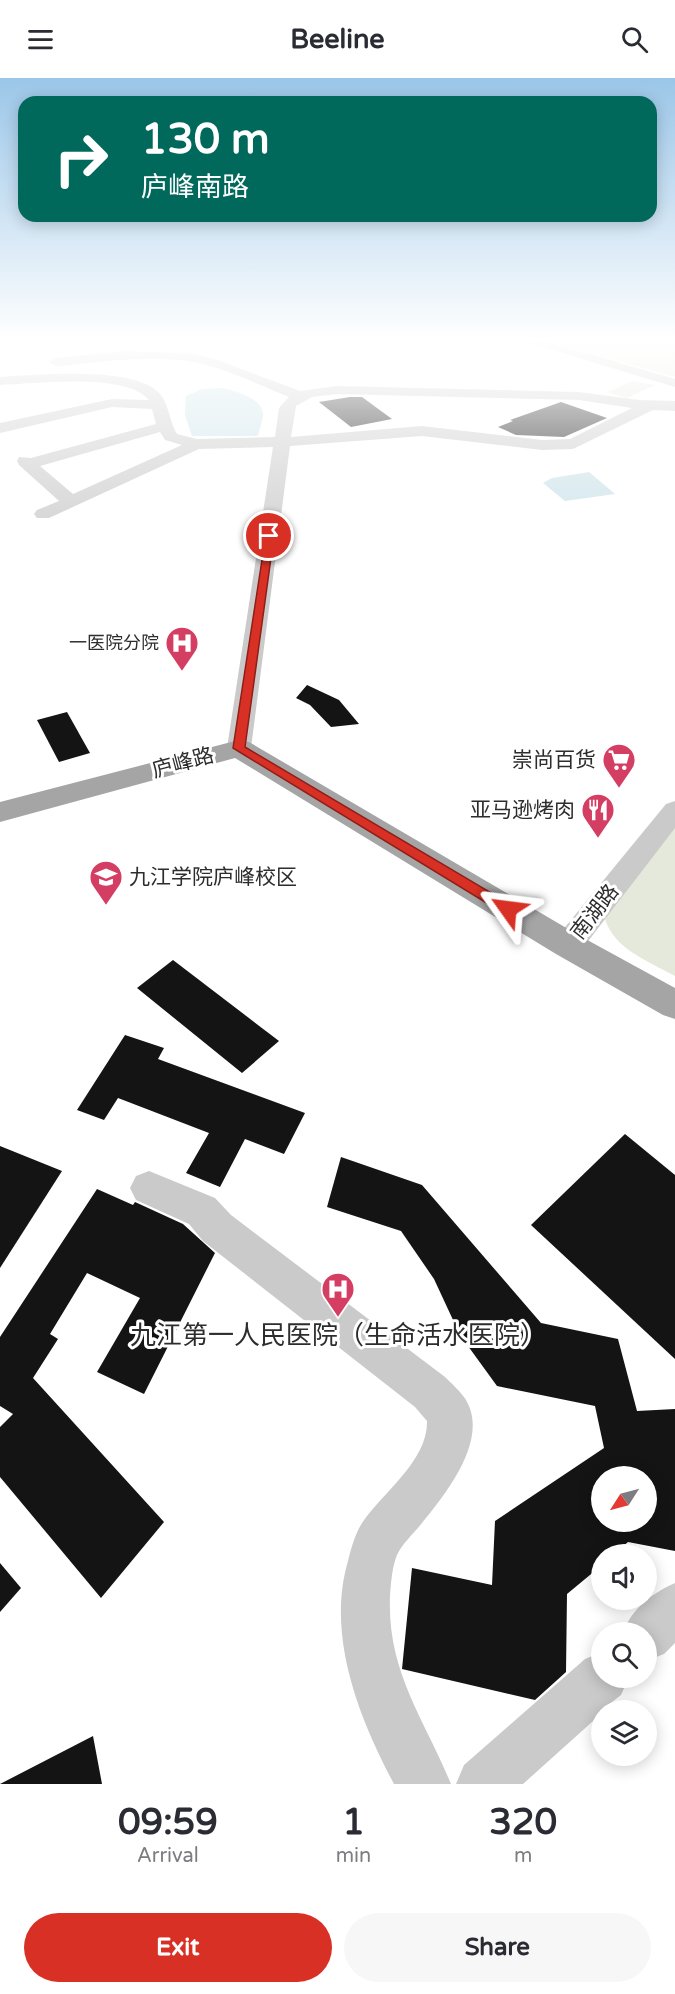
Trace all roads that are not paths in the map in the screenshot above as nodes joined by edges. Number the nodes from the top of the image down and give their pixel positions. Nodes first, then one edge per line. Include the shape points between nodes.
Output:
1 (26, 422) edge
2 (87, 422) edge
3 (163, 422) edge
4 (285, 422) edge
5 (618, 422) edge
6 (165, 426) junction
7 (0, 428) edge
8 (113, 440) junction
9 (283, 442) junction
10 (196, 444) junction
11 (69, 452) junction
12 (153, 466) junction
13 (112, 484) junction
14 (71, 502) junction
15 (43, 514) dead end
16 (239, 748) junction
17 (675, 810) edge
18 (0, 812) edge
19 (568, 945) junction
20 (675, 1005) edge
21 (150, 1188) dead end
22 (675, 1608) edge
23 (657, 1625) edge
24 (591, 1688) edge
25 (424, 1784) edge
26 (483, 1784) edge

1 - 7 street
2 - 8 street
3 - 6 street
4 - 9 street
5 - 9 street via 573,444 542,445 422,431
6 - 8 street
6 - 10 street via 175,440
8 - 11 street
8 - 12 street
9 - 10 street
9 - 16 street
10 - 12 street
11 - 13 street
11 - 14 street via 26,463
12 - 13 street
13 - 14 street
14 - 15 street
16 - 18 main road, 庐峰路
16 - 19 main road, 庐峰路
17 - 19 street, 南湖路
19 - 20 main road, 南湖路
21 - 25 street via 202,1211 217,1228 430,1392 449,1413 449,1438 428,1479 376,1544 365,1587 369,1647 389,1713
22 - 23 street
24 - 26 street

